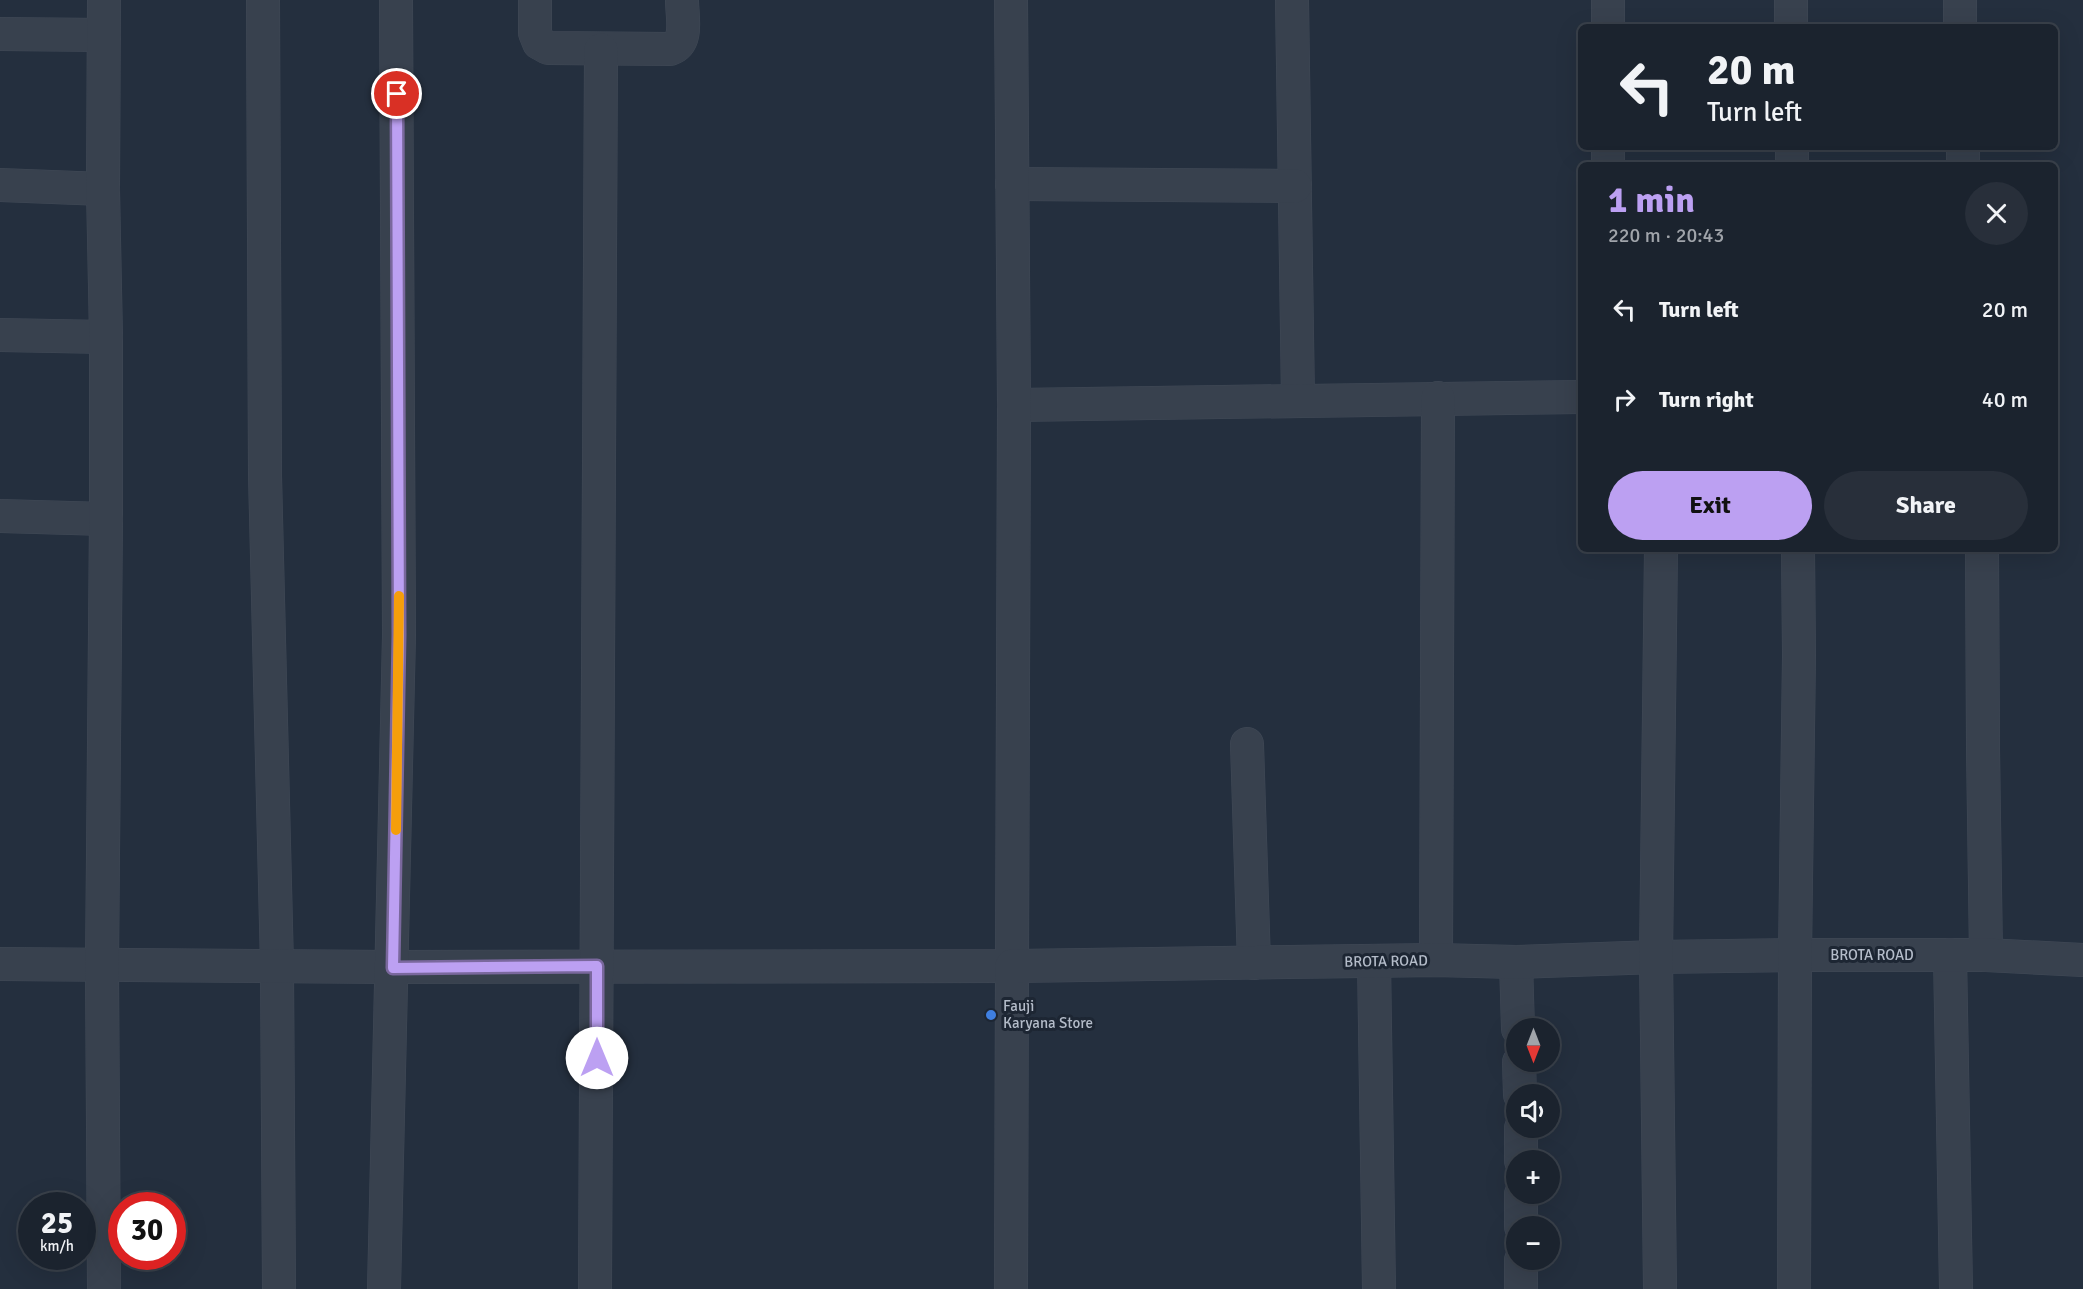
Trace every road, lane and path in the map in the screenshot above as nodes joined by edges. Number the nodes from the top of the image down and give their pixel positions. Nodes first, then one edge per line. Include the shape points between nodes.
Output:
1 (104, 0) edge
2 (263, 0) edge
3 (396, 0) edge
4 (535, 0) edge
5 (682, 0) edge
6 (1011, 0) edge
7 (1292, 0) edge
8 (1608, 0) edge
9 (1791, 0) edge
10 (1960, 0) edge
11 (1608, 24) edge
12 (1791, 24) edge
13 (1960, 24) edge
14 (0, 34) edge
15 (104, 36) junction
16 (601, 50) junction
17 (1012, 184) junction
18 (0, 185) edge
19 (1295, 186) junction
20 (103, 189) junction
21 (0, 335) edge
22 (106, 337) junction
23 (1578, 397) edge
24 (1438, 398) junction
25 (1298, 400) junction
26 (1014, 405) junction
27 (0, 516) edge
28 (106, 519) junction
29 (1661, 552) edge
30 (1798, 552) edge
31 (1982, 552) edge
32 (1247, 744) dead end
33 (1795, 955) junction
34 (1950, 955) junction
35 (1986, 955) junction
36 (1656, 957) junction
37 (1436, 960) junction
38 (2083, 960) edge
39 (1374, 961) junction
40 (1516, 962) junction
41 (1254, 963) junction
42 (0, 964) edge
43 (102, 966) junction
44 (277, 966) junction
45 (597, 966) junction
46 (1012, 966) junction
47 (393, 968) junction
48 (1518, 1018) edge
49 (1521, 1270) edge
50 (104, 1289) edge
51 (279, 1289) edge
52 (384, 1289) edge
53 (595, 1289) edge
54 (1011, 1289) edge
55 (1379, 1289) edge
56 (1521, 1289) edge
57 (1660, 1289) edge
58 (1794, 1289) edge
59 (1956, 1289) edge

1 - 15 street
2 - 44 street via 265,475
3 - 47 street via 399,635
4 - 16 street via 538,43 548,48
5 - 16 street via 682,39 676,47
6 - 17 street
7 - 19 street
8 - 11 street
9 - 12 street
10 - 13 street
14 - 15 street
15 - 20 street
16 - 45 street
17 - 19 street
17 - 26 street
18 - 20 street
19 - 25 street
20 - 22 street
21 - 22 street
22 - 28 street
23 - 24 street
24 - 25 street
24 - 37 street
25 - 26 street
26 - 46 street
27 - 28 street
28 - 43 street
29 - 36 street
30 - 33 street
31 - 35 street
32 - 41 street
33 - 34 street, BROTA ROAD
33 - 36 street, BROTA ROAD
33 - 58 street
34 - 35 street, BROTA ROAD
34 - 59 street
35 - 38 street, BROTA ROAD
36 - 40 street, BROTA ROAD
36 - 57 street
37 - 39 street, BROTA ROAD
37 - 40 street, BROTA ROAD
39 - 41 street, BROTA ROAD
39 - 55 street
40 - 48 street
41 - 46 street, BROTA ROAD
42 - 43 street, BROTA ROAD
43 - 44 street, BROTA ROAD
43 - 50 street
44 - 47 street, BROTA ROAD
44 - 51 street
45 - 46 street, BROTA ROAD
45 - 47 street, BROTA ROAD
45 - 53 street
46 - 54 street
47 - 52 street
49 - 56 street

